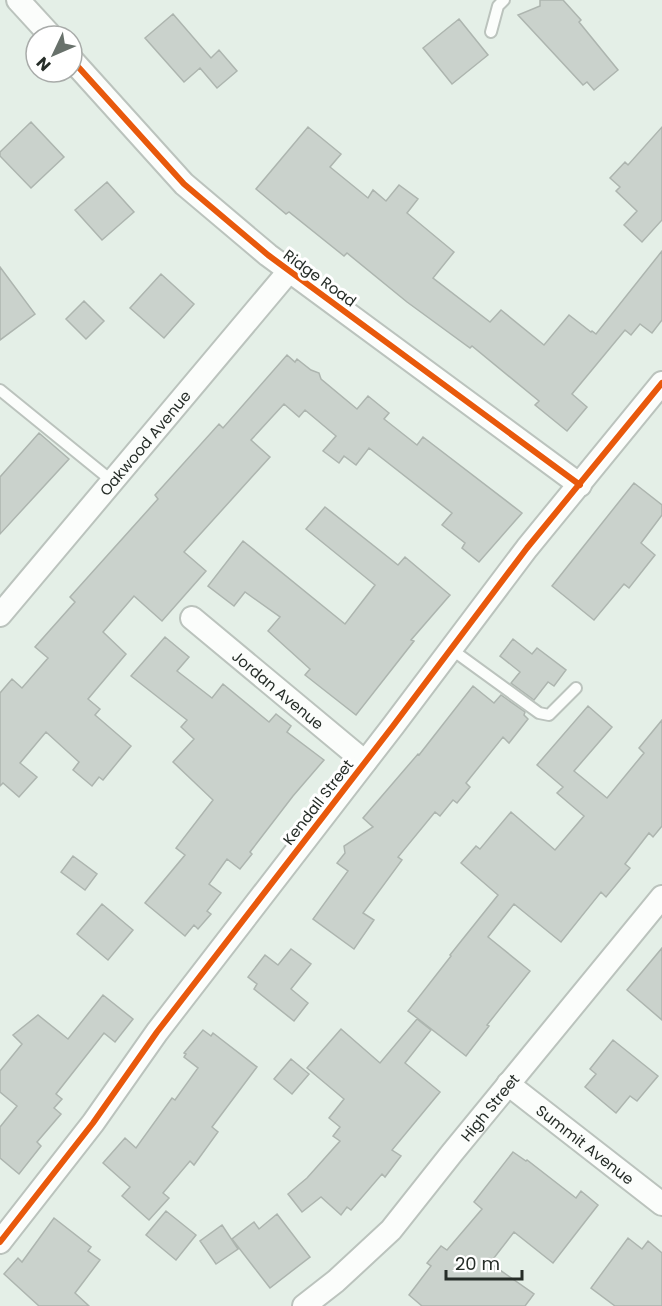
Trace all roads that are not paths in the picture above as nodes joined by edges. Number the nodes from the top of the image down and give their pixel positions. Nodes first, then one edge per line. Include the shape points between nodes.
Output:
1 (18, 0) edge
2 (504, 0) edge
3 (40, 24) edge
4 (491, 32) dead end
5 (84, 73) edge
6 (290, 270) junction
7 (662, 383) edge
8 (0, 390) edge
9 (112, 481) junction
10 (580, 485) junction
11 (0, 615) edge
12 (192, 618) dead end
13 (451, 649) junction
14 (576, 688) dead end
15 (365, 762) junction
16 (662, 897) edge
17 (508, 1084) junction
18 (662, 1204) edge
19 (0, 1242) edge
20 (318, 1302) edge

1 - 3 street
2 - 4 lane via 498,6
5 - 6 street, Ridge Road via 184,184
6 - 9 street, Oakwood Avenue
6 - 10 street, Ridge Road
7 - 10 street, Kendall Street
8 - 9 lane
9 - 11 street, Oakwood Avenue
10 - 13 street, Kendall Street
12 - 15 street, Jordan Avenue
13 - 14 lane via 539,713 549,715
13 - 15 street, Kendall Street
15 - 19 street, Kendall Street
16 - 17 street, High Street
17 - 18 street, Summit Avenue
17 - 20 street, High Street via 391,1230

